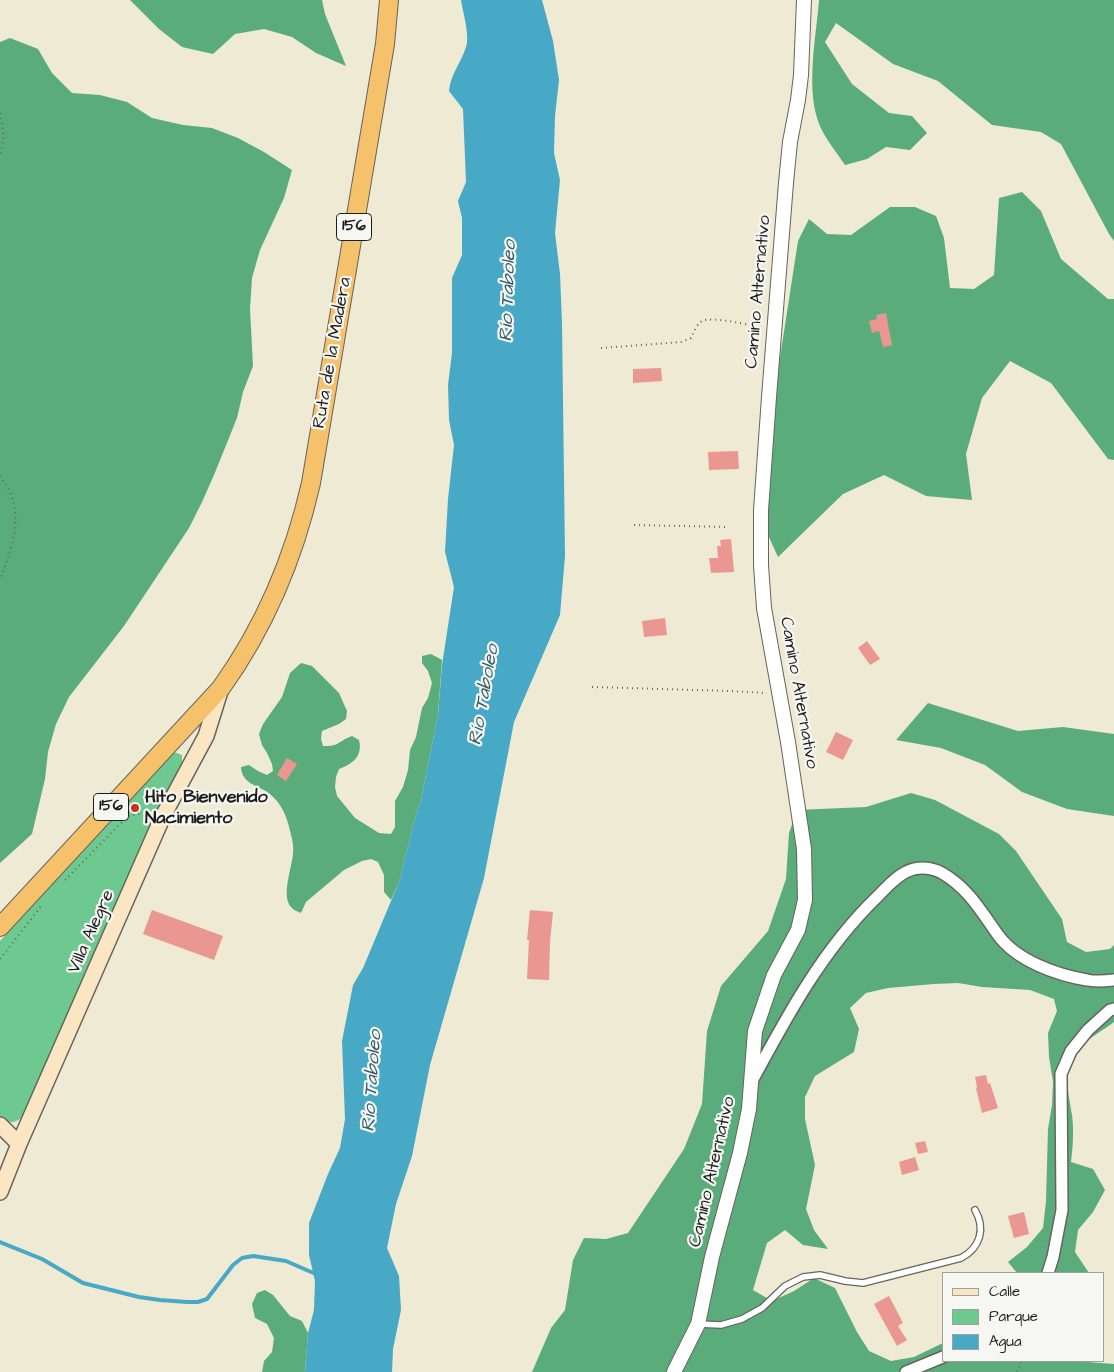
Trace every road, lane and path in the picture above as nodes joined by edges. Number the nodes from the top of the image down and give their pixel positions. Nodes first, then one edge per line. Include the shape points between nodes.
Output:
1 (389, 0) edge
2 (804, 0) edge
3 (0, 113) edge
4 (0, 157) edge
5 (774, 330) junction
6 (601, 348) dead end
7 (0, 476) edge
8 (634, 525) dead end
9 (728, 527) dead end
10 (0, 580) edge
11 (592, 687) dead end
12 (222, 688) junction
13 (779, 693) junction
14 (141, 813) dead end
15 (61, 884) dead end
16 (42, 905) dead end
17 (0, 927) edge
18 (0, 958) edge
19 (1114, 980) edge
20 (1114, 1009) edge
21 (752, 1082) junction
22 (0, 1125) edge
23 (19, 1144) junction
24 (0, 1192) edge
25 (975, 1210) dead end
26 (1048, 1272) edge
27 (698, 1324) junction
28 (942, 1357) edge
29 (674, 1372) edge
30 (906, 1372) edge

1 - 12 highway, Ruta de la Madera / 156 via 383,54 304,513 274,599
2 - 5 street, Camino Alternativo via 801,75 788,167
3 - 4 path via 4,136
5 - 6 path via 706,319 699,323 691,338 681,342
5 - 13 street, Camino Alternativo via 761,510 761,565 764,608
7 - 10 path via 13,500 16,520 14,540
8 - 9 path
11 - 13 path
12 - 17 highway, 156
12 - 23 main road, Villa Alegre via 206,736 163,816
13 - 21 street, Camino Alternativo via 804,849 806,900 798,930 774,975 755,1031
14 - 15 path via 128,817
16 - 18 path
19 - 21 street via 1090,981 1039,965 1004,942 962,888 943,873 927,868 912,869 878,896 836,942 804,989
20 - 26 street via 1088,1030 1071,1050 1061,1074 1062,1210
21 - 27 street, Camino Alternativo via 740,1153
22 - 23 main road
23 - 24 main road, Villa Alegre
25 - 27 lane via 981,1228 979,1241 972,1252 961,1258 863,1283 820,1275 803,1277 785,1286 762,1308 742,1319 721,1325
27 - 29 street, Camino Alternativo
28 - 30 street

